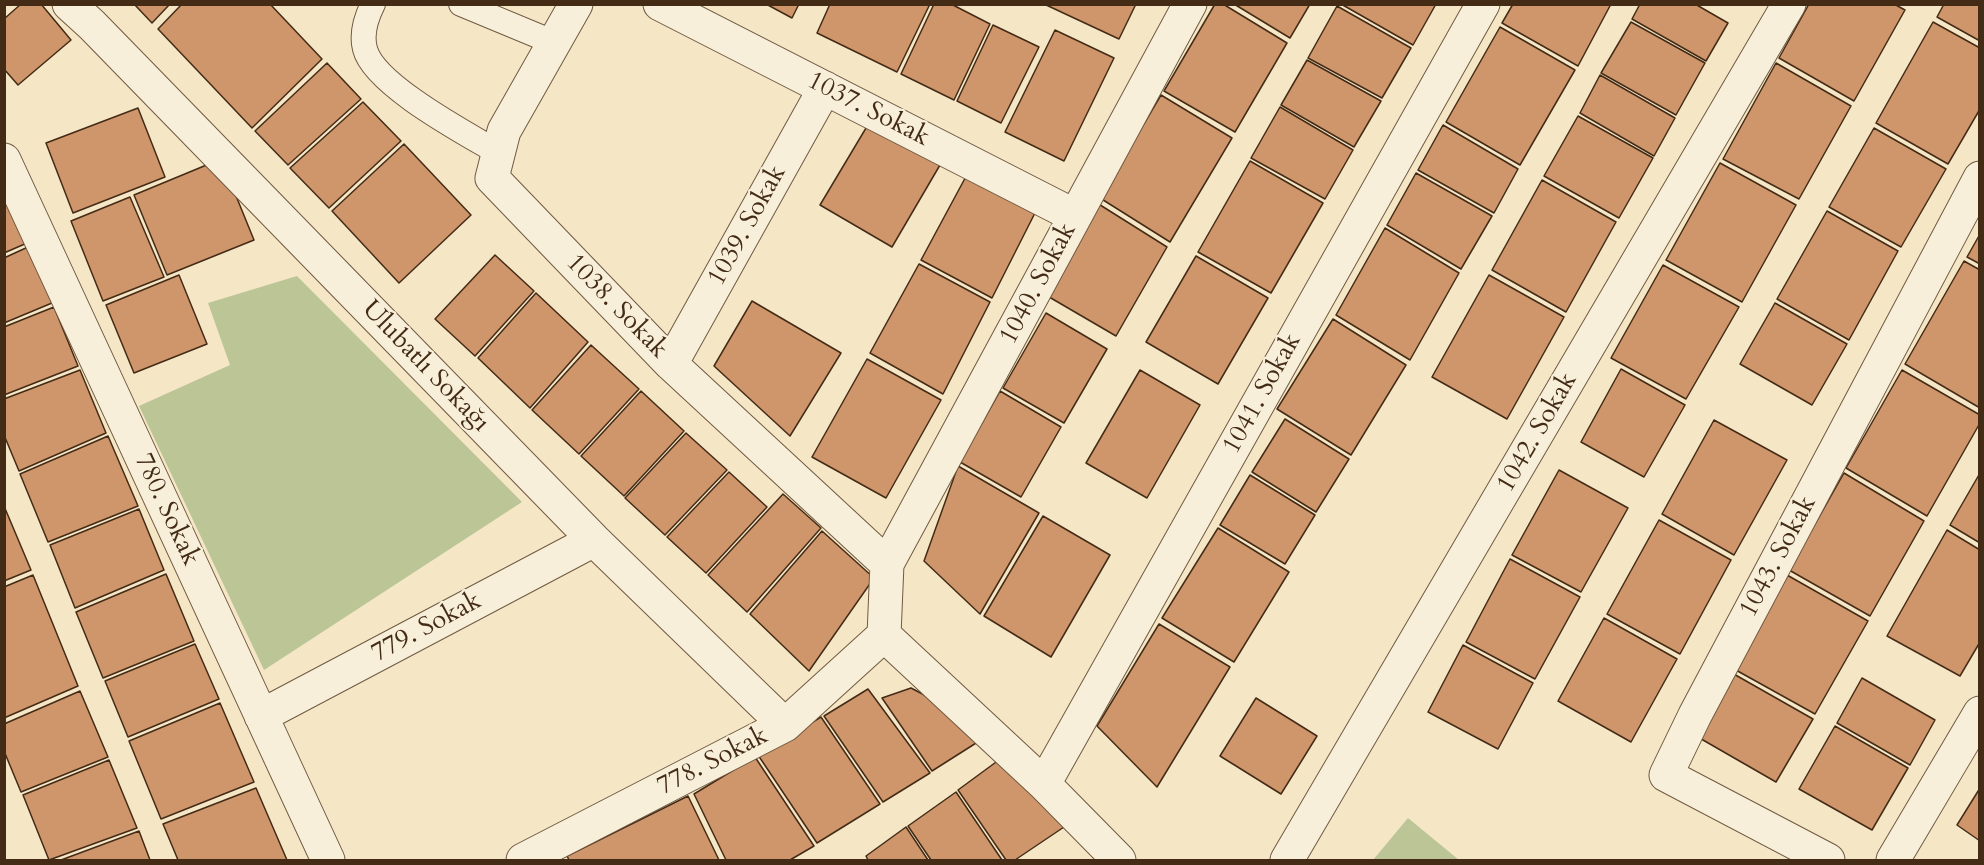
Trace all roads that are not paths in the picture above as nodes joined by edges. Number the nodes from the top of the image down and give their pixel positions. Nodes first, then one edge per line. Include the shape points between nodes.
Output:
1 (69, 4) edge
2 (373, 4) edge
3 (461, 4) edge
4 (576, 4) edge
5 (660, 4) edge
6 (1190, 4) edge
7 (1483, 4) edge
8 (1788, 4) edge
9 (555, 43) junction
10 (825, 88) junction
11 (499, 153) junction
12 (4, 160) edge
13 (1980, 178) edge
14 (1075, 216) junction
15 (671, 364) junction
16 (594, 540) junction
17 (887, 564) junction
18 (884, 635) junction
19 (1980, 713) edge
20 (261, 716) junction
21 (785, 725) junction
22 (1044, 784) junction
23 (328, 861) edge
24 (523, 861) edge
25 (1119, 861) edge
26 (1287, 861) edge
27 (1828, 861) edge
28 (1893, 861) edge

1 - 16 street, Ulubatlı Sokağı
2 - 11 lane via 363,38 375,68 423,108
3 - 9 lane
4 - 9 street, 1038. Sokak
5 - 10 street, 1037. Sokak
6 - 14 street, 1040. Sokak
7 - 22 street, 1041. Sokak
8 - 26 street, 1042. Sokak
9 - 11 street, 1038. Sokak via 504,131
10 - 14 street, 1037. Sokak
10 - 15 street, 1039. Sokak
11 - 15 street, 1038. Sokak via 492,178
12 - 20 street, 780. Sokak
13 - 27 street, 1043. Sokak via 1666,775
14 - 17 street, 1040. Sokak
15 - 17 street, 1038. Sokak
16 - 20 street, 779. Sokak
16 - 21 street, Ulubatlı Sokağı
17 - 18 street
18 - 21 street, 778. Sokak
18 - 22 street
19 - 28 street
20 - 23 street, 780. Sokak
21 - 24 street, 778. Sokak
22 - 25 street

